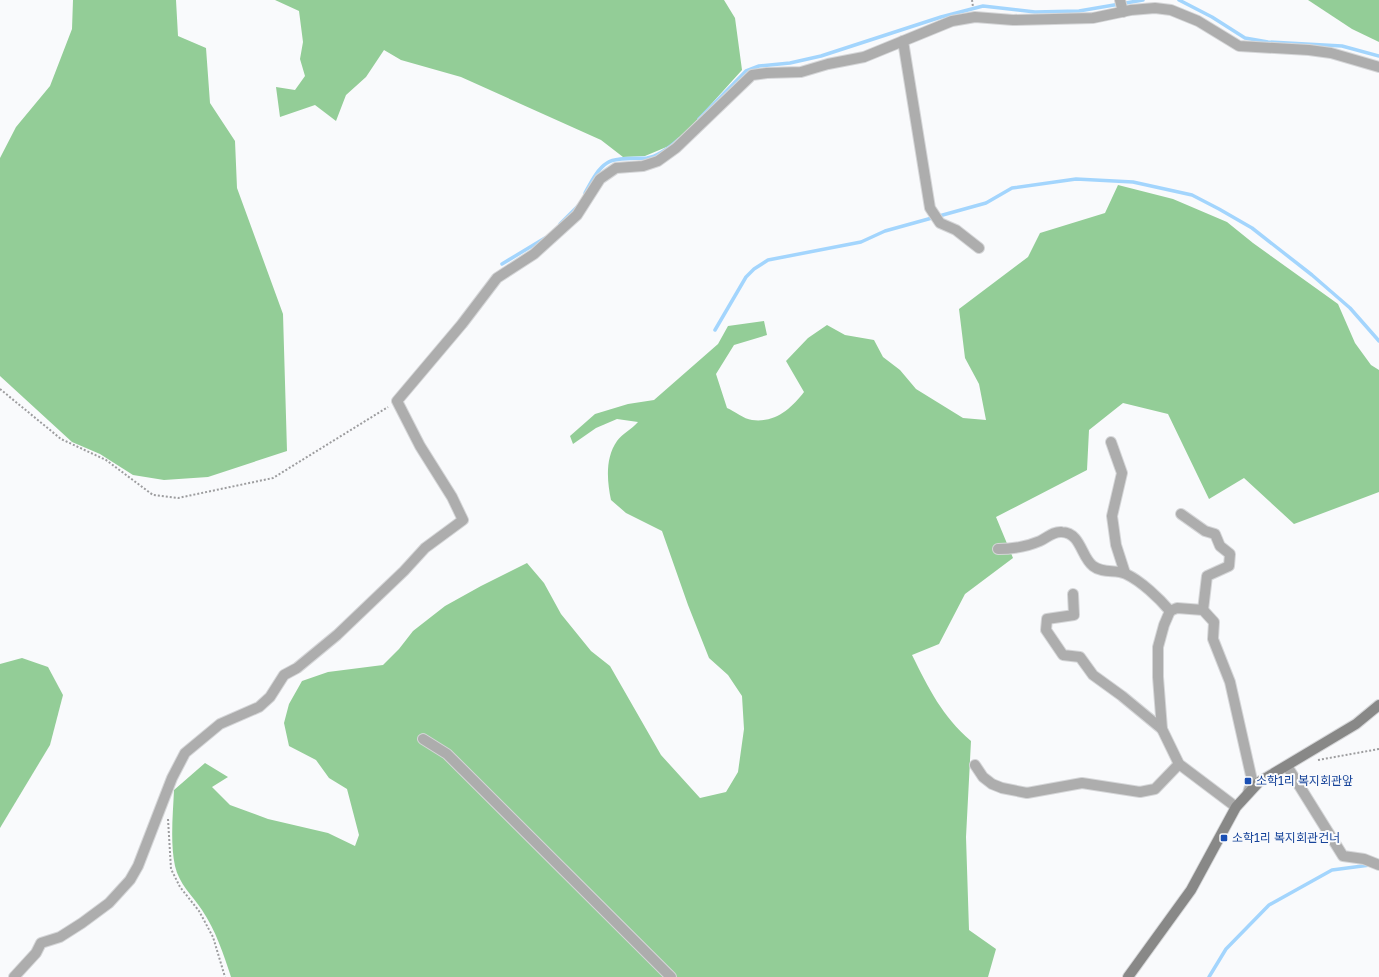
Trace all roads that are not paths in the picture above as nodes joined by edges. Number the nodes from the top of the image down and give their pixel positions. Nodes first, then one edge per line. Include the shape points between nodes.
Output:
1 (1121, 6) edge
2 (903, 41) junction
3 (1379, 67) edge
4 (979, 248) dead end
5 (1111, 442) dead end
6 (1181, 514) dead end
7 (998, 549) dead end
8 (1125, 573) junction
9 (1073, 594) dead end
10 (1203, 610) junction
11 (1170, 611) junction
12 (1379, 705) edge
13 (1162, 729) junction
14 (423, 739) dead end
15 (1179, 764) junction
16 (975, 765) dead end
17 (1287, 766) junction
18 (1248, 793) junction
19 (1236, 807) junction
20 (1379, 865) edge
21 (14, 977) edge
22 (671, 977) edge
23 (1128, 977) edge

1 - 2 street via 1093,18 1013,20 975,17 952,21
1 - 3 street via 1171,10 1198,21 1239,46 1331,53
2 - 4 street via 930,208 940,223 956,230
2 - 21 street via 864,57 801,72 767,72 752,75 676,148 658,161 643,166 616,168 600,179 577,215 534,254 497,278 397,401 463,520 425,548 337,635 297,668 284,675 270,697 259,708 220,724 185,753 130,880 109,903 82,923 60,937 41,943 36,953
5 - 8 street via 1122,473 1112,516 1116,545
6 - 10 street via 1205,531 1215,534 1220,546 1230,554 1229,566 1207,576
7 - 8 street via 1016,549 1041,541 1060,531 1069,533 1093,566 1105,571
8 - 11 street via 1159,599
9 - 13 street via 1074,616 1047,619 1046,630 1063,655 1080,657 1093,675
10 - 11 street via 1177,608
10 - 18 street via 1214,622 1213,639 1230,682 1252,780
11 - 13 street via 1158,647
12 - 17 street via 1356,724
13 - 15 street
14 - 22 street via 447,754
15 - 16 street via 1155,788 1140,792 1082,783 1027,793 992,784 983,778
15 - 19 street
17 - 18 street via 1259,782
17 - 20 street via 1343,856 1364,859
18 - 19 street
19 - 23 street via 1191,890

